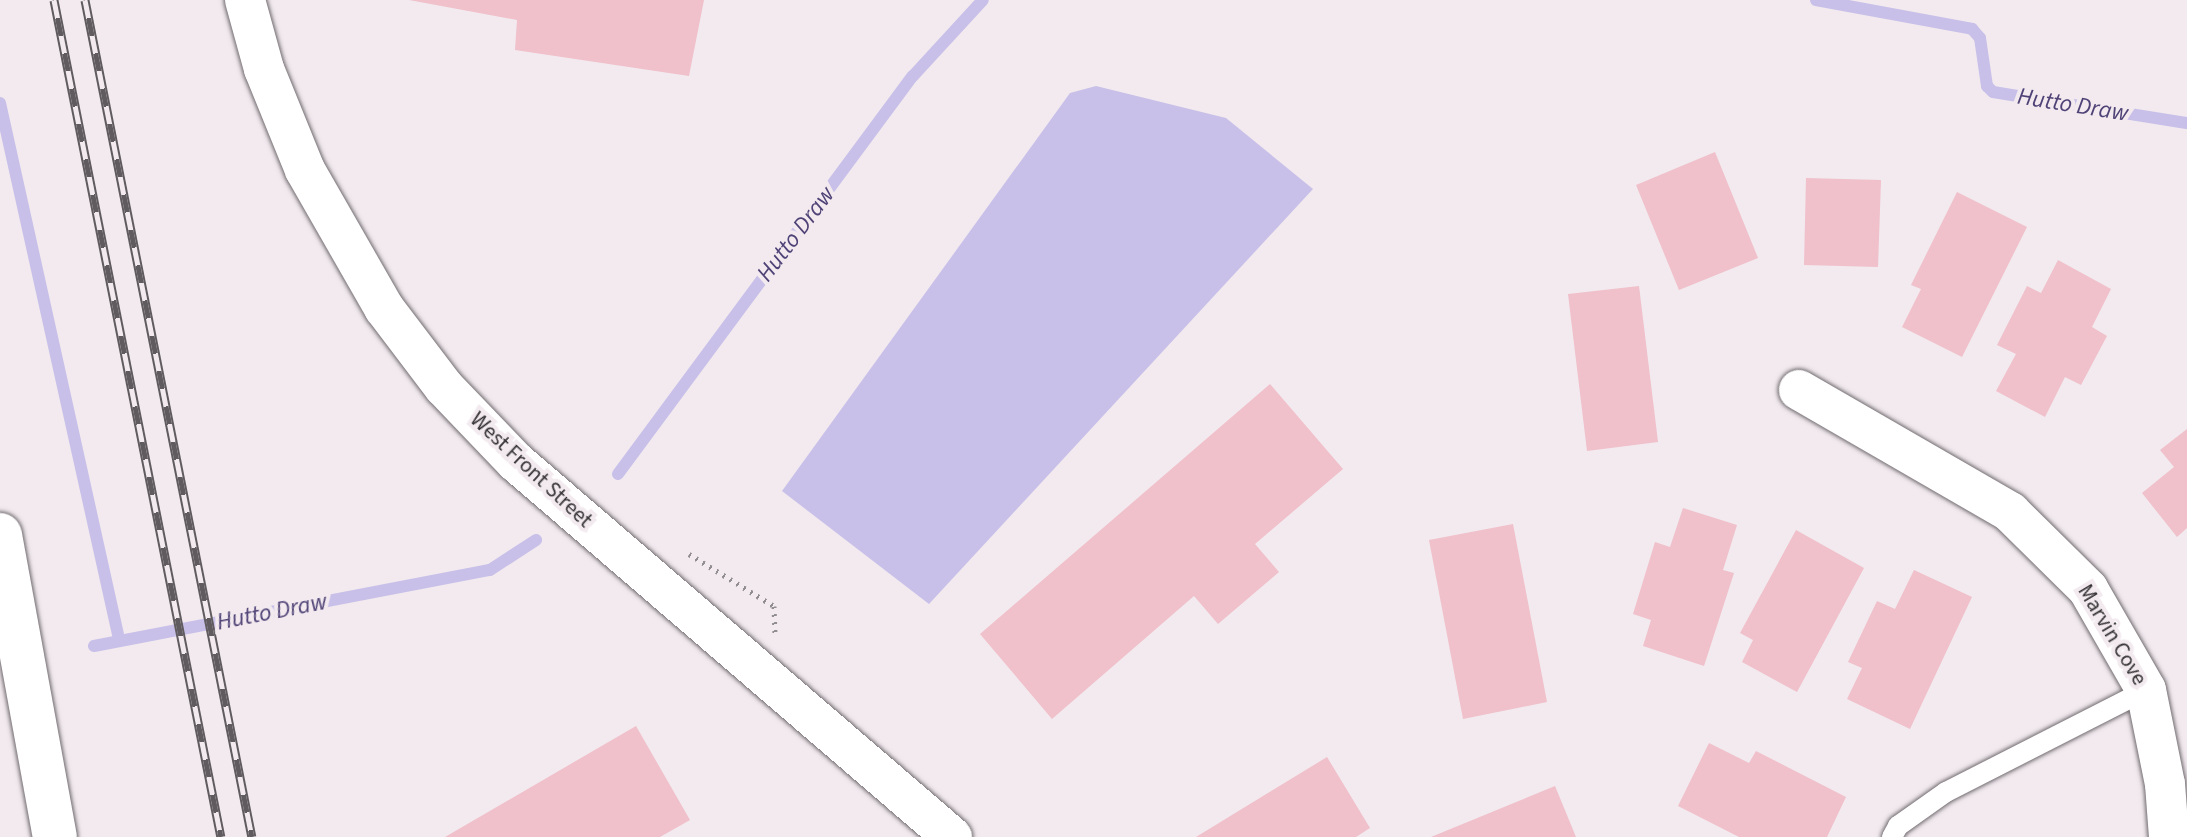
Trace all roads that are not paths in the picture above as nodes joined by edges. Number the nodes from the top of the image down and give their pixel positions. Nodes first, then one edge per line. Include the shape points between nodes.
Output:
1 (245, 0) edge
2 (1799, 390) dead end
3 (0, 535) edge
4 (2146, 690) junction
5 (55, 837) edge
6 (952, 837) edge
7 (1892, 837) edge
8 (2169, 837) edge

1 - 6 street, West Front Street via 264,69 305,170 384,308 444,387 516,462
2 - 4 street, Marvin Cove via 2010,512 2088,589
3 - 5 highway
4 - 7 lane via 1946,792 1898,826
4 - 8 street, Marvin Cove via 2165,784

